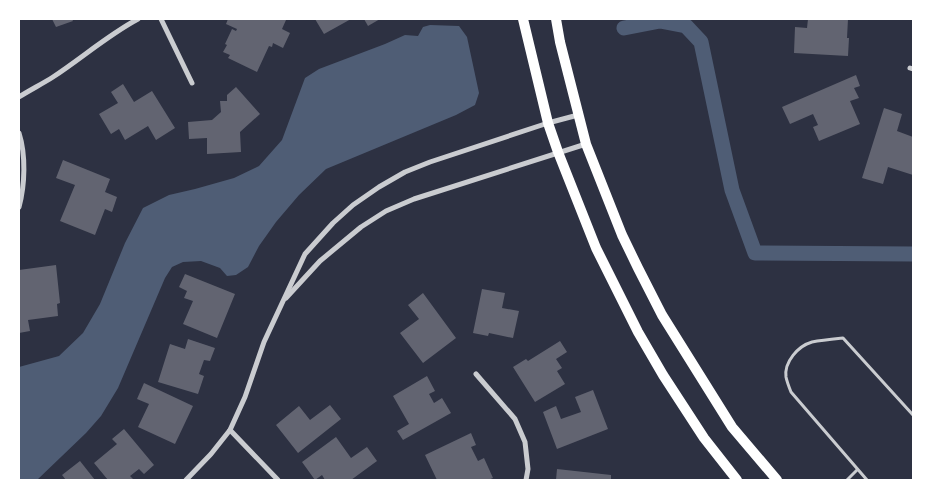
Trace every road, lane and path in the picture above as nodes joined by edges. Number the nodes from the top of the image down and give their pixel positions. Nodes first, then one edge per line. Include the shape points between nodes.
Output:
1 (138, 19) edge
2 (161, 19) edge
3 (523, 19) edge
4 (556, 19) edge
5 (192, 83) dead end
6 (19, 97) edge
7 (578, 115) junction
8 (548, 122) junction
9 (19, 133) edge
10 (586, 144) junction
11 (558, 152) junction
12 (19, 207) edge
13 (282, 302) junction
14 (476, 374) dead end
15 (913, 415) edge
16 (230, 430) junction
17 (857, 470) junction
18 (186, 480) edge
19 (278, 480) edge
20 (526, 480) edge
21 (737, 480) edge
22 (777, 480) edge
23 (847, 480) edge
24 (867, 480) edge

1 - 6 street
2 - 5 street
3 - 8 main road
4 - 7 main road
7 - 8 street
7 - 10 main road
8 - 11 main road
8 - 13 street via 430,162 379,187 333,223 305,254
9 - 12 street via 24,168
10 - 11 street
10 - 22 main road via 626,243 662,315 732,427
11 - 13 street via 386,211 320,261
11 - 21 main road via 596,248 638,332 704,438
13 - 16 street
14 - 20 street via 515,419 525,442
15 - 17 lane via 843,338 803,346 786,367 791,392
16 - 18 street
16 - 19 street
17 - 23 lane
17 - 24 lane

